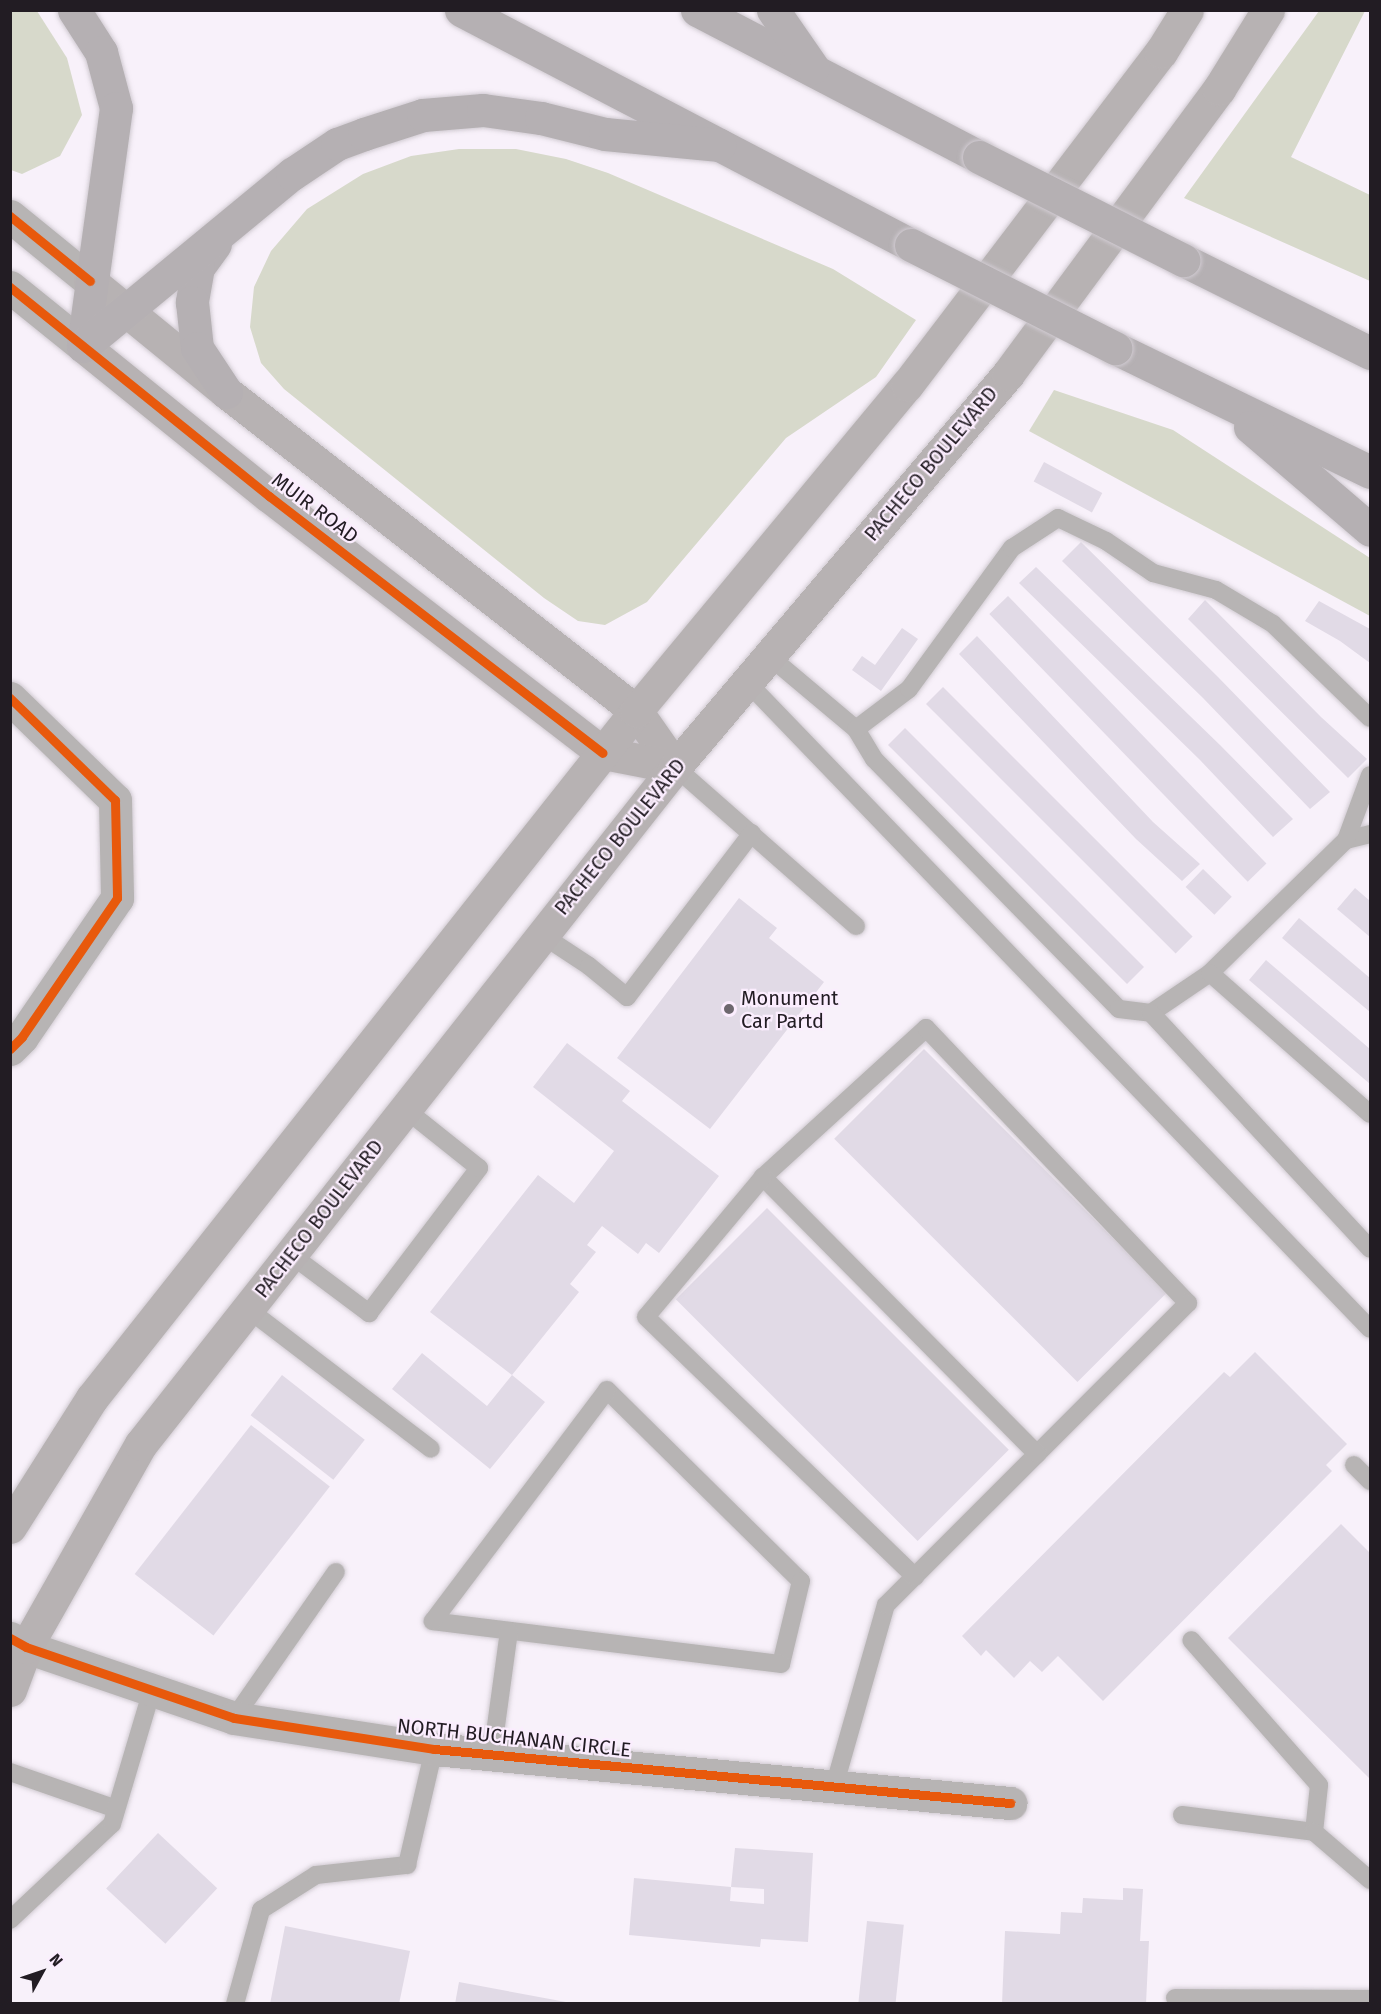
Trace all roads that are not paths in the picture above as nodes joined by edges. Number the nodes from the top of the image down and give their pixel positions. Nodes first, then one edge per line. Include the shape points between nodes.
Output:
1 (74, 10) edge
2 (461, 10) edge
3 (697, 10) edge
4 (773, 10) edge
5 (1187, 10) edge
6 (1268, 10) edge
7 (816, 72) junction
8 (719, 145) junction
9 (10, 216) edge
10 (226, 228) junction
11 (90, 281) junction
12 (10, 287) edge
13 (128, 311) junction
14 (82, 346) junction
15 (1371, 353) edge
16 (226, 392) junction
17 (1217, 398) junction
18 (1371, 472) edge
19 (1371, 530) edge
20 (769, 656) junction
21 (747, 682) junction
22 (10, 698) edge
23 (636, 711) junction
24 (1371, 718) edge
25 (856, 729) junction
26 (603, 753) junction
27 (675, 767) junction
28 (1371, 775) edge
29 (752, 833) junction
30 (1371, 834) edge
31 (1346, 840) junction
32 (856, 926) dead end
33 (542, 935) junction
34 (1210, 973) junction
35 (1151, 1013) junction
36 (10, 1048) edge
37 (405, 1109) junction
38 (1371, 1114) edge
39 (763, 1177) junction
40 (1371, 1249) edge
41 (290, 1254) junction
42 (248, 1309) junction
43 (1371, 1329) edge
44 (431, 1449) dead end
45 (1037, 1454) junction
46 (1354, 1465) dead end
47 (1371, 1481) edge
48 (10, 1527) edge
49 (336, 1572) dead end
50 (915, 1577) junction
51 (509, 1631) junction
52 (1191, 1640) dead end
53 (18, 1643) edge
54 (10, 1690) edge
55 (152, 1690) junction
56 (234, 1718) junction
57 (434, 1749) junction
58 (492, 1755) junction
59 (10, 1772) edge
60 (834, 1787) junction
61 (1010, 1803) dead end
62 (116, 1809) junction
63 (1182, 1815) dead end
64 (1314, 1832) junction
65 (1371, 1880) edge
66 (10, 1920) edge
67 (1175, 1998) dead end
68 (1371, 1999) edge
69 (236, 2004) edge

1 - 11 highway via 101,52 116,108
2 - 8 highway
3 - 7 highway
4 - 7 highway
5 - 23 main road via 1164,48 907,385
6 - 20 main road, PACHECO BOULEVARD via 1220,89 1008,374
7 - 15 highway, bridge
8 - 10 highway via 605,134 541,118 483,110 423,115 337,144 292,174
8 - 17 highway, bridge
9 - 11 street, MUIR ROAD
10 - 13 highway
10 - 16 highway via 198,267 192,302 197,348
11 - 13 main road, MUIR ROAD
11 - 14 highway
12 - 14 street, MUIR ROAD
13 - 14 highway
13 - 16 main road, MUIR ROAD
14 - 26 main road, MUIR ROAD via 268,496
16 - 23 main road, MUIR ROAD
17 - 18 highway
17 - 19 highway
20 - 21 main road, PACHECO BOULEVARD
20 - 25 lane
21 - 27 main road, PACHECO BOULEVARD
21 - 43 lane
22 - 36 street via 115,800 117,898 22,1037
23 - 26 main road
23 - 27 main road, MUIR ROAD
24 - 25 lane via 1273,624 1216,590 1153,573 1106,542 1058,518 1012,548 909,689
25 - 35 lane via 874,759 1119,1010
26 - 27 main road, MUIR ROAD
26 - 48 main road via 92,1398
27 - 29 lane
27 - 33 main road, PACHECO BOULEVARD
28 - 31 lane
29 - 32 lane
29 - 33 lane via 627,997
30 - 31 lane
31 - 34 lane
33 - 37 main road, PACHECO BOULEVARD
34 - 35 lane
34 - 38 lane
35 - 40 lane
37 - 41 main road, PACHECO BOULEVARD
37 - 41 lane via 479,1168 369,1313
39 - 45 lane
39 - 45 lane via 926,1028 1188,1303
39 - 50 lane via 646,1317
41 - 42 main road, PACHECO BOULEVARD
42 - 44 lane
42 - 53 main road, PACHECO BOULEVARD via 141,1444
45 - 50 lane
46 - 47 lane
49 - 56 lane
50 - 60 lane via 886,1605
51 - 51 lane via 782,1664 801,1581 608,1390 433,1621
51 - 58 lane
52 - 64 lane via 1319,1785
53 - 54 main road, PACHECO BOULEVARD
53 - 55 street, NORTH BUCHANAN CIRCLE
55 - 56 street, NORTH BUCHANAN CIRCLE
55 - 62 lane
56 - 57 street, NORTH BUCHANAN CIRCLE
57 - 58 street, NORTH BUCHANAN CIRCLE
57 - 69 lane via 407,1865 316,1875 261,1910
58 - 60 street, NORTH BUCHANAN CIRCLE
59 - 62 lane
60 - 61 street, NORTH BUCHANAN CIRCLE
62 - 66 lane via 112,1824
63 - 64 lane
64 - 65 lane
67 - 68 lane

